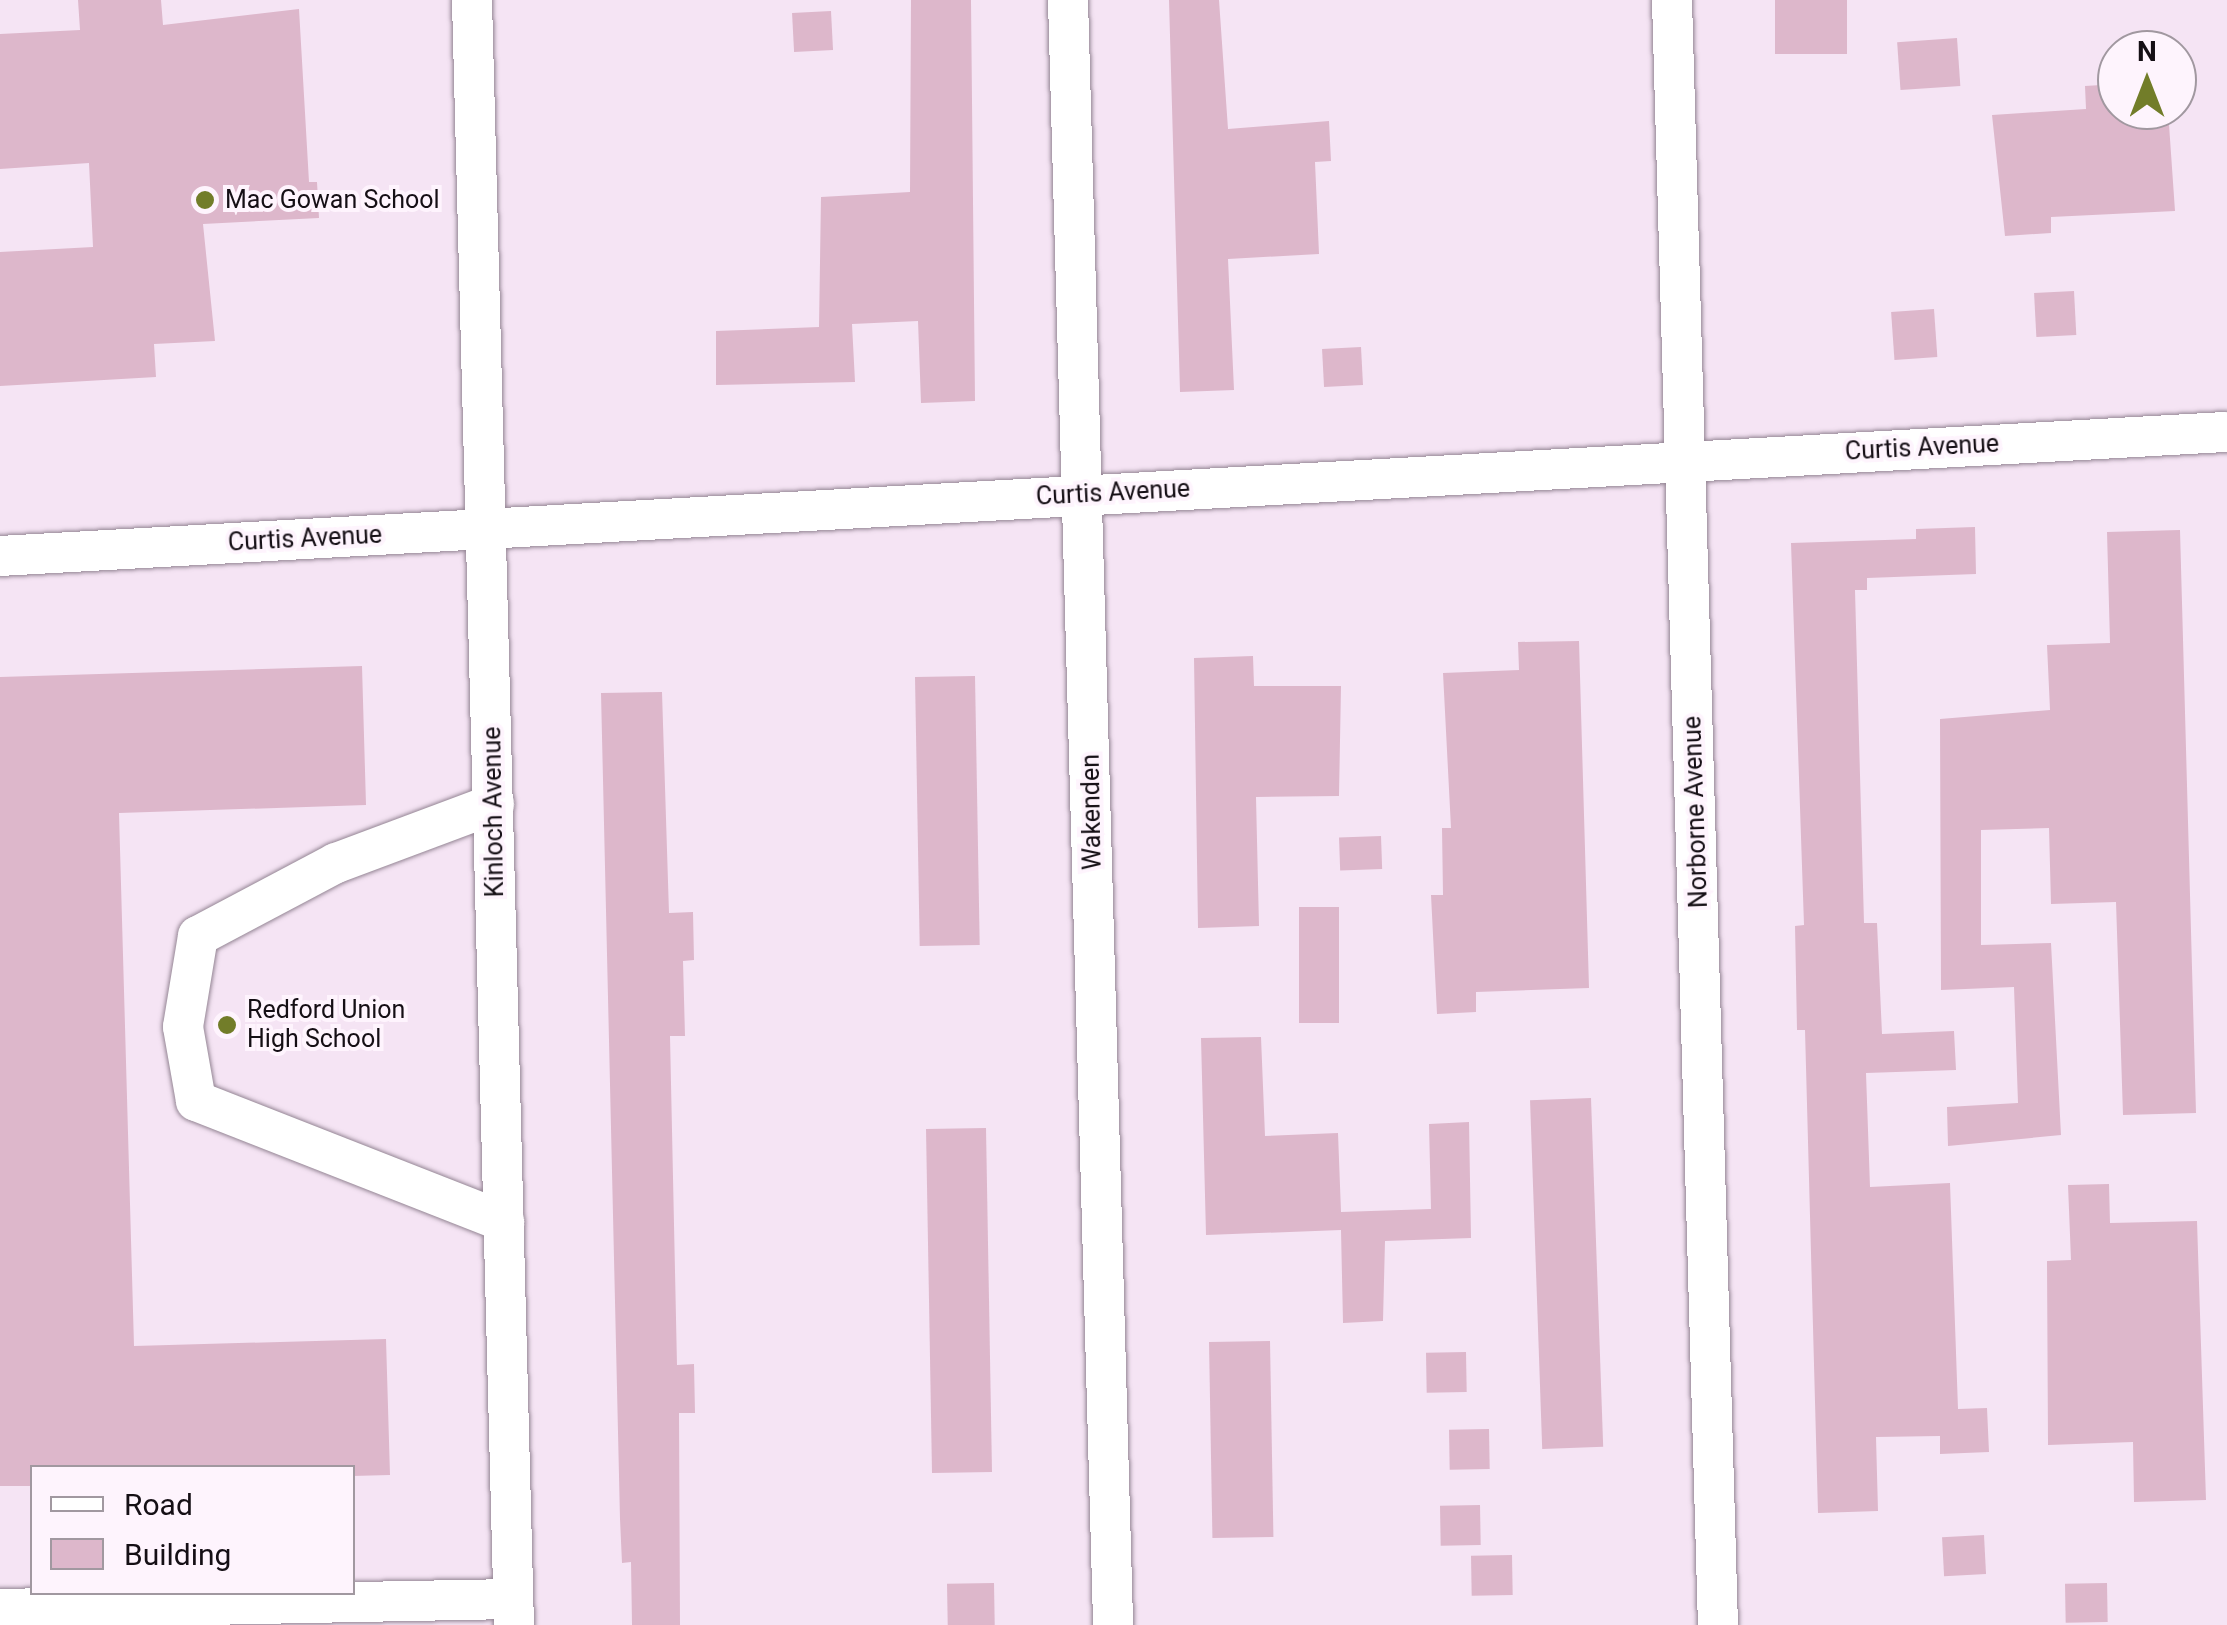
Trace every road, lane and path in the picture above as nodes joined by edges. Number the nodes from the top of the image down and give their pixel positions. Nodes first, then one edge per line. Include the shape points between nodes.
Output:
1 (472, 0) edge
2 (1068, 0) edge
3 (1672, 0) edge
4 (2227, 432) edge
5 (1686, 462) junction
6 (1084, 494) junction
7 (487, 528) junction
8 (0, 556) edge
9 (494, 804) junction
10 (504, 1222) junction
11 (0, 1609) edge
12 (514, 1612) edge
13 (1113, 1625) edge
14 (1718, 1625) edge

1 - 7 street, Kinloch Avenue
2 - 6 street, Wakenden
3 - 5 street, Norborne Avenue
4 - 5 street, Curtis Avenue
5 - 6 street, Curtis Avenue
5 - 14 street, Norborne Avenue
6 - 7 street, Curtis Avenue
6 - 13 street, Wakenden
7 - 8 street, Curtis Avenue
7 - 9 street, Kinloch Avenue
9 - 10 street, Kinloch Avenue
9 - 10 street via 336,863 198,936 182,1026 196,1102
10 - 12 street, Kinloch Avenue
11 - 12 street

